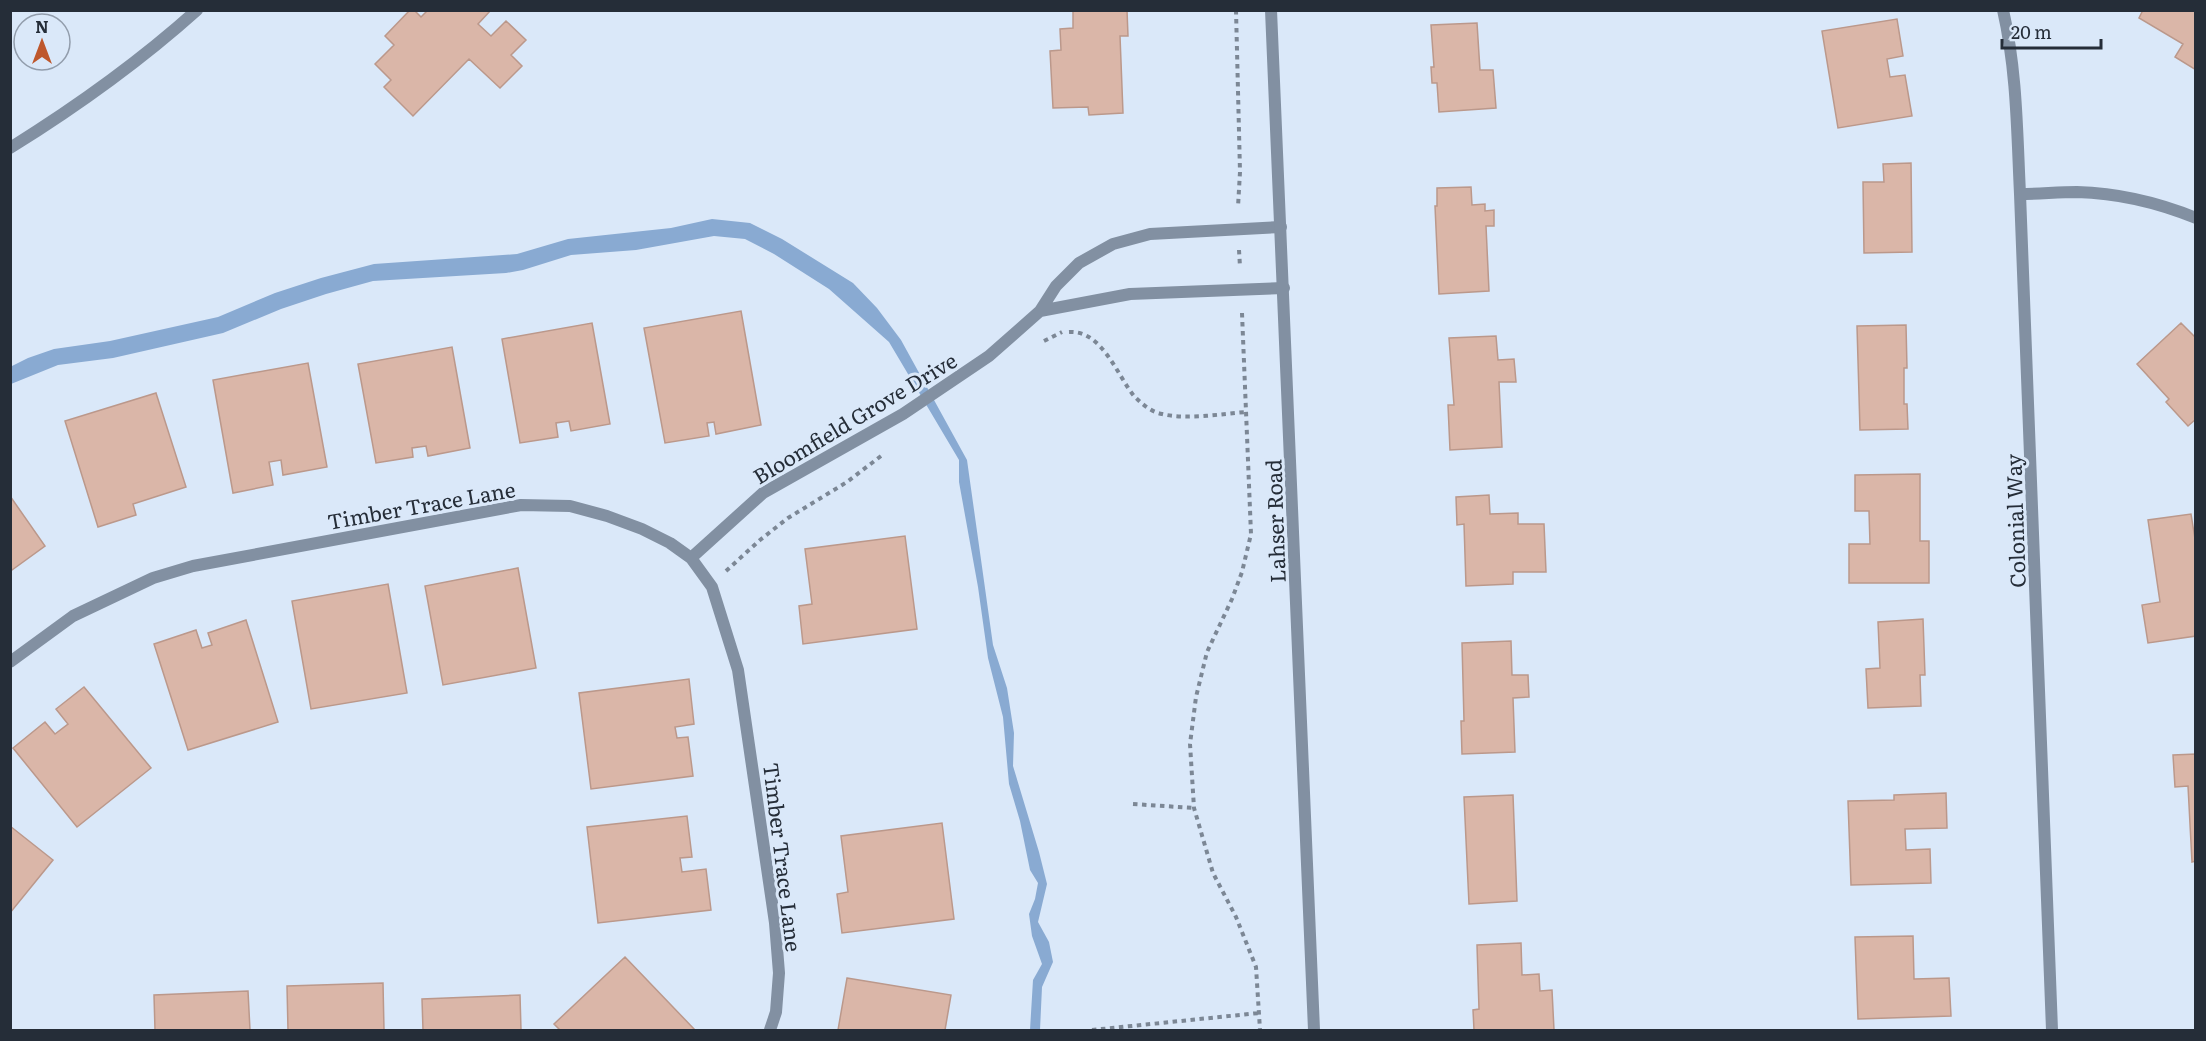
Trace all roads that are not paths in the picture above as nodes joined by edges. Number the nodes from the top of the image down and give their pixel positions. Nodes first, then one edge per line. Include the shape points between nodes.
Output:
1 (197, 10) edge
2 (1271, 10) edge
3 (2003, 10) edge
4 (10, 148) edge
5 (2020, 194) junction
6 (2196, 218) edge
7 (1281, 227) junction
8 (1284, 288) junction
9 (1040, 311) junction
10 (691, 558) junction
11 (10, 662) edge
12 (771, 1030) edge
13 (1314, 1030) edge
14 (2052, 1030) edge

1 - 4 street via 60,117
2 - 7 street, Lahser Road
3 - 5 street, Colonial Way via 2014,77
5 - 6 street via 2078,192 2112,196
5 - 14 street, Colonial Way
7 - 8 street, Lahser Road
7 - 9 street, Bloomfield Grove Drive via 1150,234 1113,244 1079,263 1056,286
8 - 9 street, Bloomfield Grove Drive via 1130,294
8 - 13 street, Lahser Road
9 - 10 street, Bloomfield Grove Drive via 967,372 903,414 763,493
10 - 11 street, Timber Trace Lane via 670,543 607,516 570,506 521,505 222,560 153,578 73,616
10 - 12 street, Timber Trace Lane via 711,587 738,670 774,912 778,973

